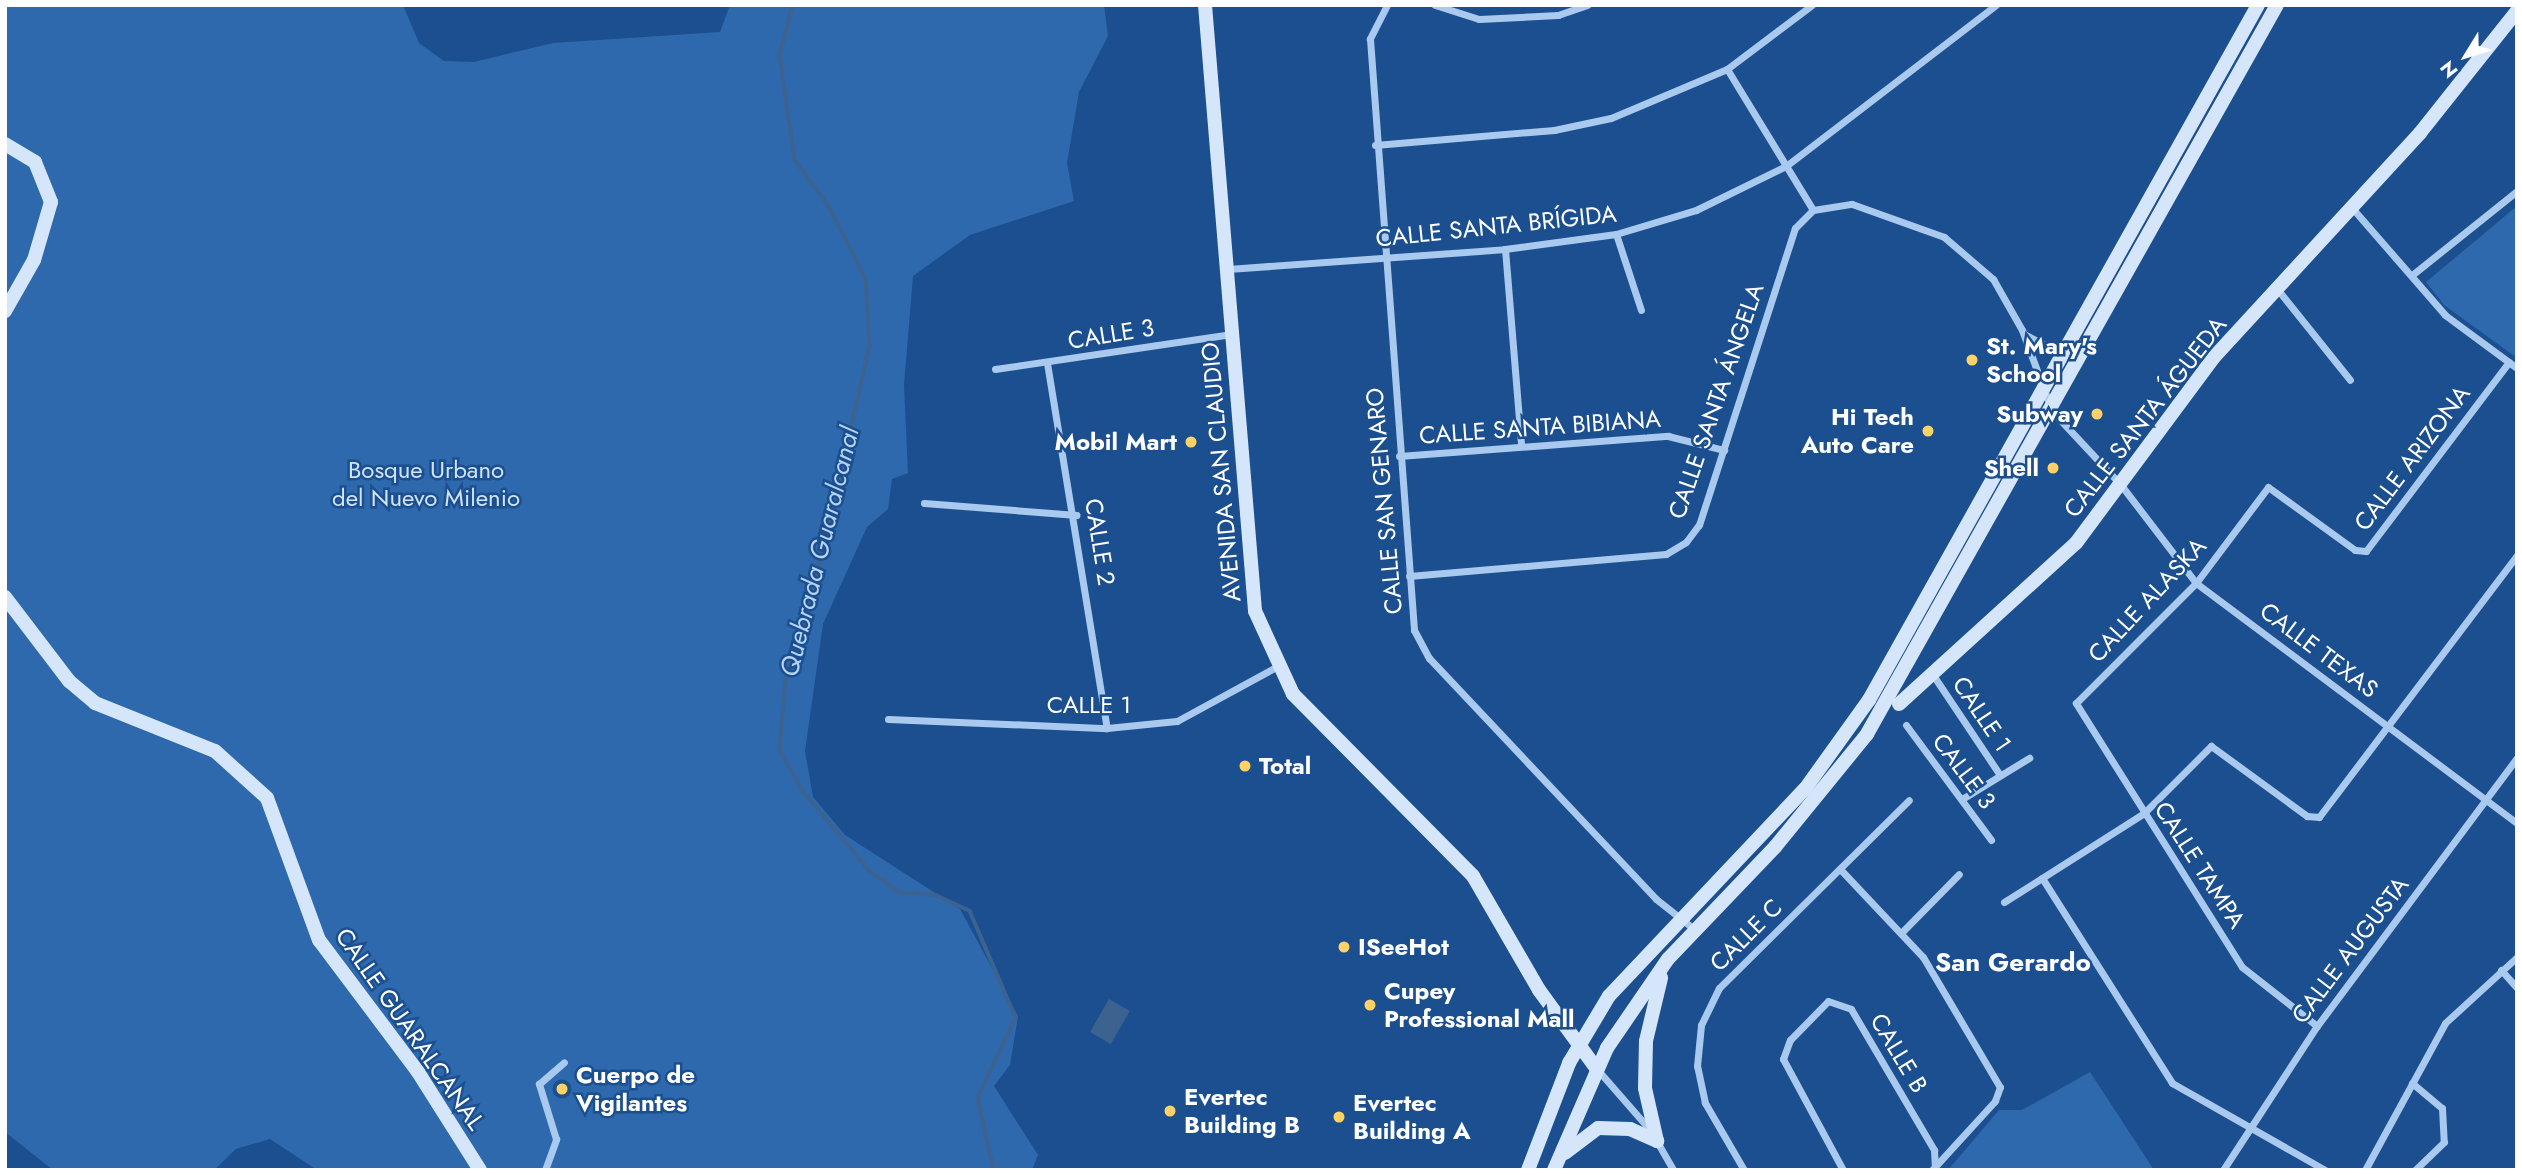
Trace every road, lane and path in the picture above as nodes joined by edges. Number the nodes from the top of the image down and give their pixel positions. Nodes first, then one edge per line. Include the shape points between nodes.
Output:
1 (1205, 5) edge
2 (1387, 5) edge
3 (1435, 5) edge
4 (1587, 5) edge
5 (1812, 5) edge
6 (1996, 5) edge
7 (2258, 5) edge
8 (2277, 5) edge
9 (2517, 12) edge
10 (1727, 69) junction
11 (5, 144) edge
12 (1375, 145) junction
13 (1786, 166) junction
14 (2517, 191) edge
15 (2353, 209) junction
16 (1813, 210) junction
17 (1616, 234) junction
18 (1505, 249) junction
19 (1384, 258) junction
20 (1228, 269) junction
21 (2412, 275) junction
22 (2278, 290) junction
23 (1641, 310) dead end
24 (5, 311) edge
25 (2022, 333) junction
26 (1233, 334) junction
27 (2067, 345) junction
28 (2509, 362) junction
29 (1047, 363) junction
30 (2517, 368) edge
31 (995, 369) dead end
32 (2350, 380) dead end
33 (2043, 388) junction
34 (2052, 411) junction
35 (1521, 445) junction
36 (1724, 450) junction
37 (1399, 456) junction
38 (2121, 485) junction
39 (2268, 487) joint
40 (924, 503) dead end
41 (1077, 515) junction
42 (2517, 555) edge
43 (1409, 576) junction
44 (2196, 583) junction
45 (5, 597) edge
46 (1276, 667) junction
47 (1933, 675) junction
48 (2076, 703) joint
49 (1899, 704) dead end
50 (888, 719) dead end
51 (1906, 725) dead end
52 (2388, 727) junction
53 (1107, 728) junction
54 (2029, 758) dead end
55 (2517, 758) edge
56 (2000, 775) junction
57 (1962, 799) junction
58 (2486, 799) junction
59 (1909, 800) dead end
60 (2144, 813) junction
61 (2517, 822) edge
62 (1991, 840) dead end
63 (1840, 869) junction
64 (1959, 874) dead end
65 (2042, 878) junction
66 (2004, 902) dead end
67 (1681, 916) junction
68 (1694, 929) junction
69 (1902, 932) junction
70 (2517, 957) edge
71 (1668, 959) junction
72 (2501, 970) junction
73 (2517, 988) edge
74 (2317, 1026) junction
75 (1577, 1047) junction
76 (564, 1062) dead end
77 (1597, 1068) junction
78 (2412, 1083) junction
79 (2246, 1129) junction
80 (1657, 1141) junction
81 (1555, 1167) edge
82 (1934, 1169) edge
83 (480, 1170) edge
84 (545, 1170) edge
85 (1528, 1170) edge
86 (1673, 1170) edge
87 (1744, 1170) edge
88 (1843, 1170) edge
89 (2223, 1170) edge
90 (2325, 1170) edge
91 (2365, 1170) edge
92 (2415, 1170) edge

1 - 20 street, AVENIDA SAN CLAUDIO
2 - 12 street, CALLE SAN GENARO via 1370,39
3 - 4 street via 1479,19 1558,15
5 - 10 street
6 - 13 street, CALLE SANTA BRÍGIDA
7 - 27 street
8 - 34 street
9 - 15 street, CALLE SANTA ÁGUEDA
10 - 12 street via 1600,121
10 - 13 street
11 - 24 street via 35,162 51,202 34,260
12 - 19 street, CALLE SAN GENARO
13 - 16 street
13 - 17 street, CALLE SANTA BRÍGIDA via 1696,211
14 - 21 street
15 - 21 street
15 - 22 street, CALLE SANTA ÁGUEDA
16 - 25 street via 1852,204 1944,237 1993,279
16 - 36 street, CALLE SANTA ÁNGELA via 1795,228
17 - 18 street, CALLE SANTA BRÍGIDA
17 - 23 street
18 - 19 street, CALLE SANTA BRÍGIDA
18 - 35 street
19 - 20 street, CALLE SANTA BRÍGIDA
19 - 37 street, CALLE SAN GENARO
20 - 26 street, AVENIDA SAN CLAUDIO
21 - 28 street via 2445,315
22 - 32 street
22 - 38 street, CALLE SANTA ÁGUEDA via 2216,356
25 - 27 street via 2038,345
25 - 33 street
26 - 29 street, CALLE 3
26 - 46 street, AVENIDA SAN CLAUDIO via 1255,611
27 - 33 street
28 - 30 street
28 - 39 street, CALLE ARIZONA via 2365,551 2355,550
29 - 31 street, CALLE 3
29 - 41 street, CALLE 2
33 - 34 street
33 - 67 street via 1840,744
34 - 38 street, CALLE TEXAS
34 - 68 street via 1867,734 1775,847
35 - 36 street, CALLE SANTA BIBIANA via 1668,436
35 - 37 street, CALLE SANTA BIBIANA
36 - 43 street, CALLE SANTA ÁNGELA via 1699,525 1666,554
37 - 43 street, CALLE SAN GENARO
38 - 44 street, CALLE TEXAS
38 - 47 street, CALLE SANTA ÁGUEDA via 2076,543
39 - 44 street, CALLE ALASKA
40 - 41 street
41 - 53 street, CALLE 2
42 - 52 street
43 - 67 street, CALLE SAN GENARO via 1414,630 1429,658 1656,899
44 - 48 street, CALLE ALASKA
44 - 52 street, CALLE TEXAS
45 - 83 street, CALLE GUARALCANAL via 69,681 94,703 215,751 267,798 318,940 418,1072
46 - 53 street, CALLE 1 via 1177,721
46 - 75 street, AVENIDA SAN CLAUDIO via 1302,704 1473,876
47 - 49 street, CALLE SANTA ÁGUEDA
47 - 56 street, CALLE 1
48 - 60 street, CALLE TAMPA
50 - 53 street, CALLE 1
51 - 57 street, CALLE 3
52 - 58 street, CALLE TEXAS
52 - 60 street via 2319,817 2307,816 2211,746
54 - 56 street
55 - 58 street, CALLE AUGUSTA
56 - 57 street
57 - 62 street, CALLE 3
58 - 61 street, CALLE TEXAS
58 - 74 street, CALLE AUGUSTA
59 - 63 street, CALLE C
60 - 65 street
60 - 74 street, CALLE TAMPA via 2242,967
63 - 69 street
63 - 87 street, CALLE C via 1719,988 1701,1025 1697,1066 1705,1103
64 - 69 street
65 - 66 street
65 - 79 street via 2172,1083
67 - 68 street, CALLE SAN GENARO
67 - 75 street via 1609,996
68 - 71 street
69 - 82 street via 1923,957 2000,1087
70 - 72 street
71 - 77 street
71 - 80 street via 1646,1041 1645,1088
72 - 73 street
72 - 78 street via 2445,1023
74 - 79 street, CALLE AUGUSTA
75 - 77 street, AVENIDA SAN CLAUDIO
75 - 85 street
76 - 84 street via 539,1084 556,1139
77 - 80 street via 1634,1105
77 - 81 street
78 - 91 street
78 - 92 street via 2442,1108 2444,1142
79 - 89 street, CALLE AUGUSTA
79 - 90 street
80 - 81 street via 1630,1129 1598,1128 1576,1140
80 - 86 street
82 - 88 street, CALLE B via 1934,1150 1851,1009 1828,1001 1790,1041 1783,1059

